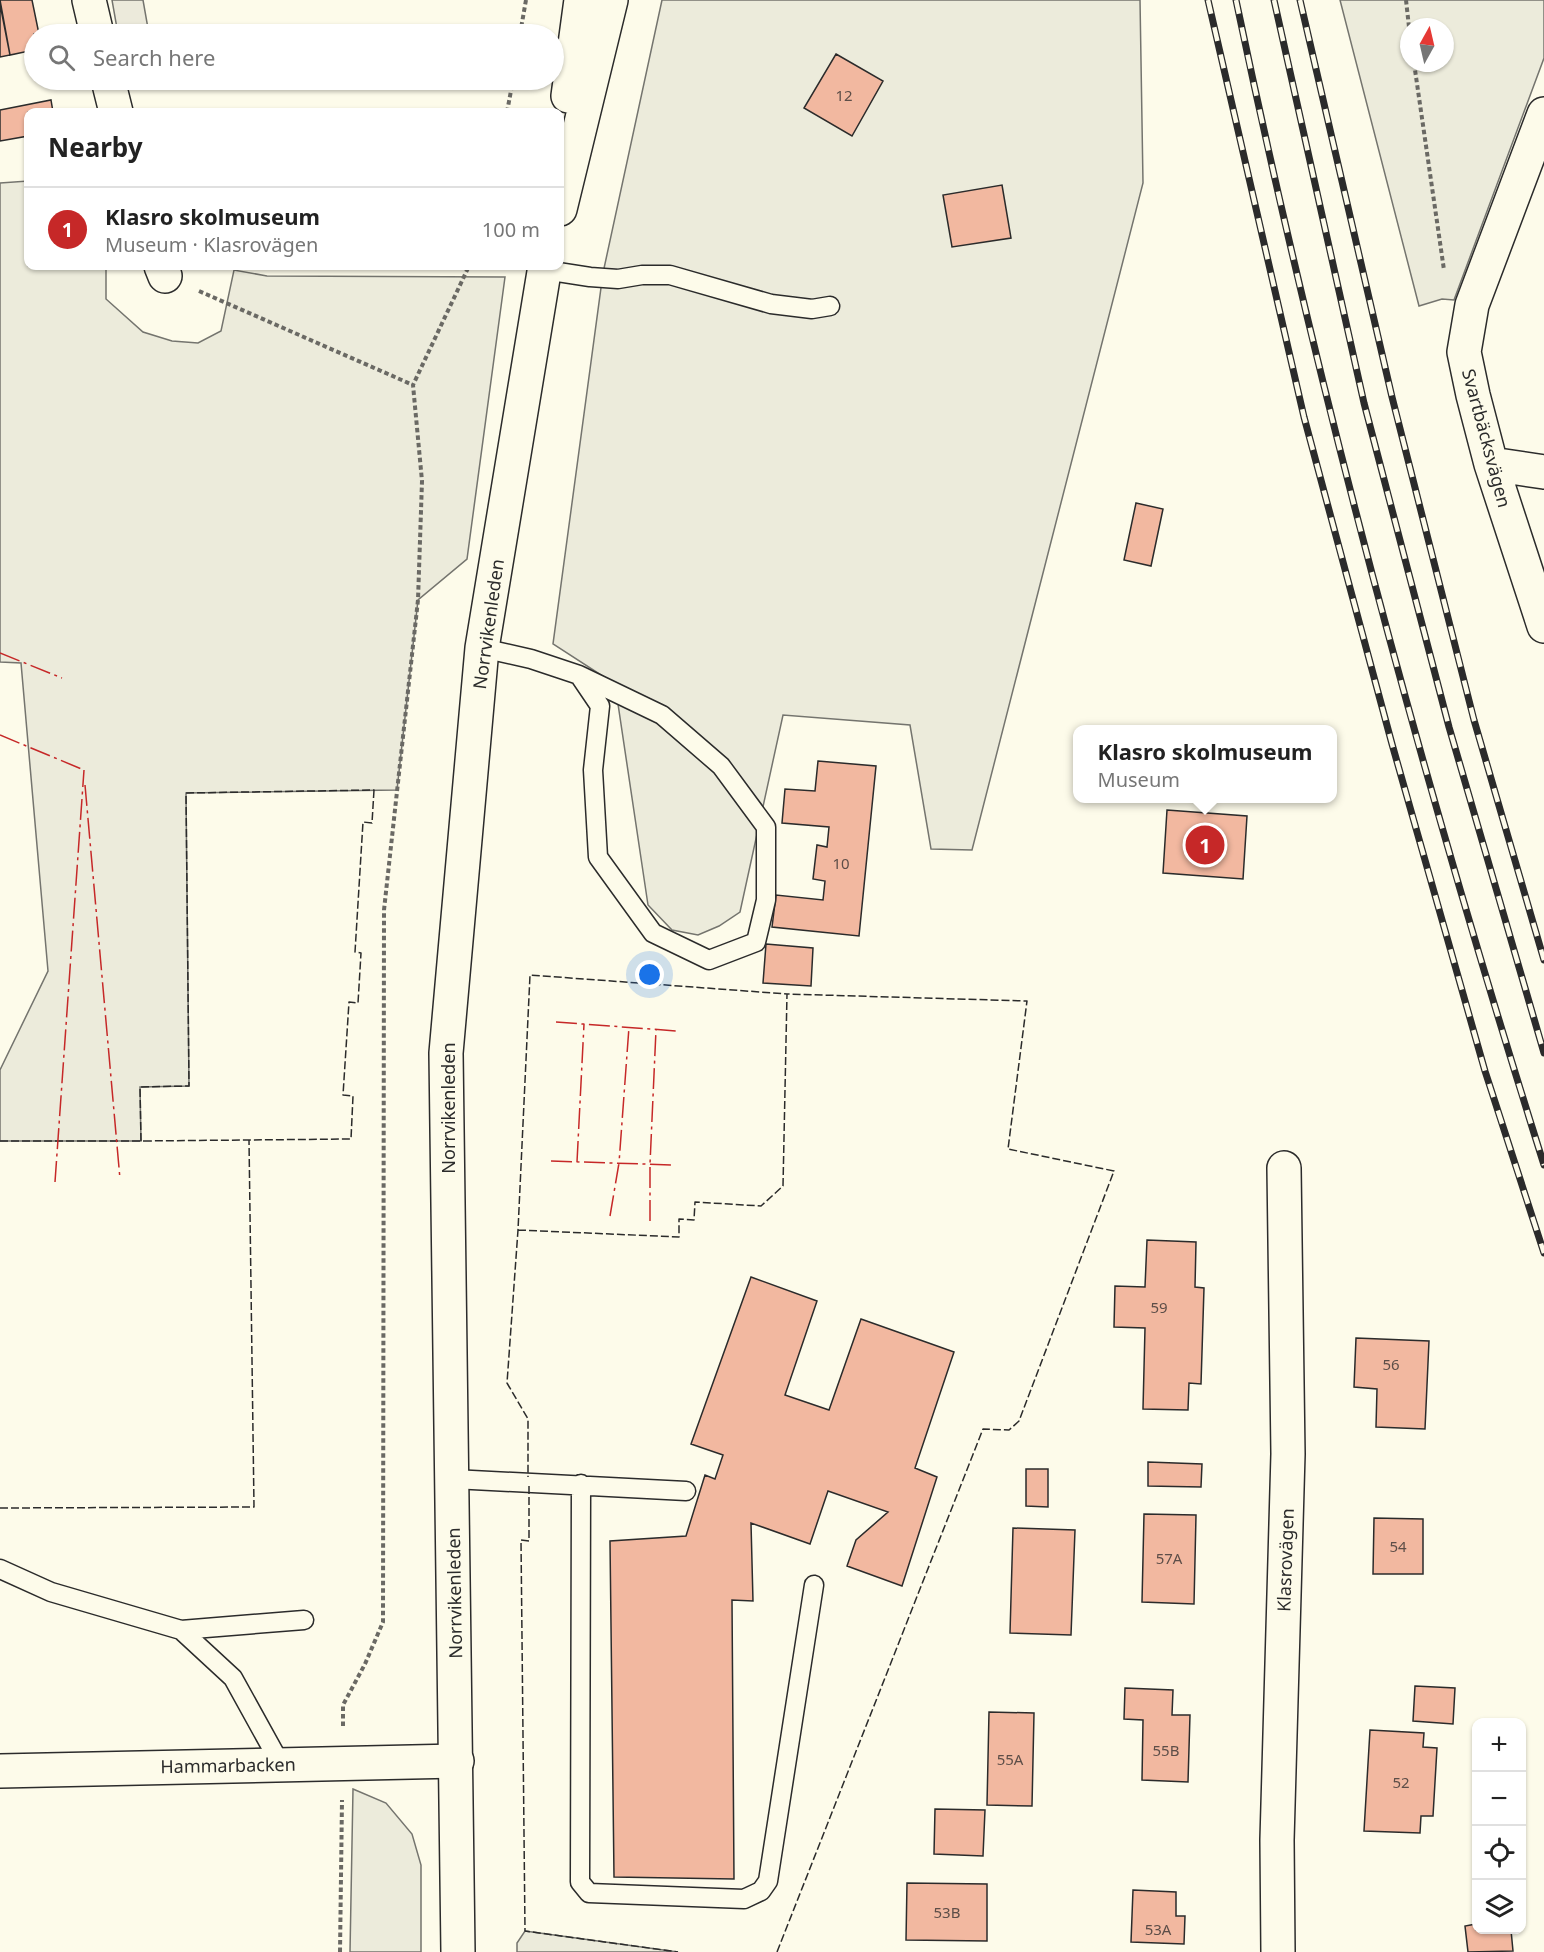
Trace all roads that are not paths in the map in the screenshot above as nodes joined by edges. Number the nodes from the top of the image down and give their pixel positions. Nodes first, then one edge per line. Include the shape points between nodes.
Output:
1 (89, 0) edge
2 (581, 0) edge
3 (611, 0) edge
4 (95, 24) edge
5 (110, 90) edge
6 (115, 108) edge
7 (1544, 114) edge
8 (564, 130) edge
9 (564, 193) edge
10 (545, 270) edge
11 (558, 270) edge
12 (830, 306) dead end
13 (1491, 464) junction
14 (1544, 472) edge
15 (1544, 626) edge
16 (482, 648) junction
17 (579, 675) junction
18 (1284, 1168) dead end
19 (453, 1479) junction
20 (581, 1484) junction
21 (686, 1491) dead end
22 (0, 1569) edge
23 (814, 1585) dead end
24 (304, 1620) dead end
25 (181, 1630) junction
26 (457, 1761) junction
27 (280, 1763) junction
28 (0, 1771) edge
29 (458, 1952) edge
30 (1278, 1952) edge

1 - 4 main road
2 - 8 main road
3 - 9 main road
5 - 6 main road
7 - 13 main road, Svartbäcksvägen via 1472,305 1464,352
10 - 16 main road, Norrvikenleden
11 - 12 lane via 618,279 670,275 771,304 812,309
13 - 14 main road
13 - 15 main road, Svartbäcksvägen
16 - 17 lane via 531,658
16 - 19 main road, Norrvikenleden via 446,1053
17 - 17 lane via 600,706 593,770 598,857 653,933 709,960 756,942 766,900 766,827 721,766 662,716
18 - 30 main road, Klasrovägen via 1288,1454 1277,1840
19 - 20 lane
19 - 26 main road, Norrvikenleden
20 - 21 lane
20 - 23 lane via 580,1882 588,1893 744,1899 761,1891 768,1881
22 - 25 lane via 51,1592
24 - 25 lane
25 - 27 lane via 233,1678
26 - 27 main road, Hammarbacken
26 - 29 main road, Norrvikenleden
27 - 28 main road, Hammarbacken

